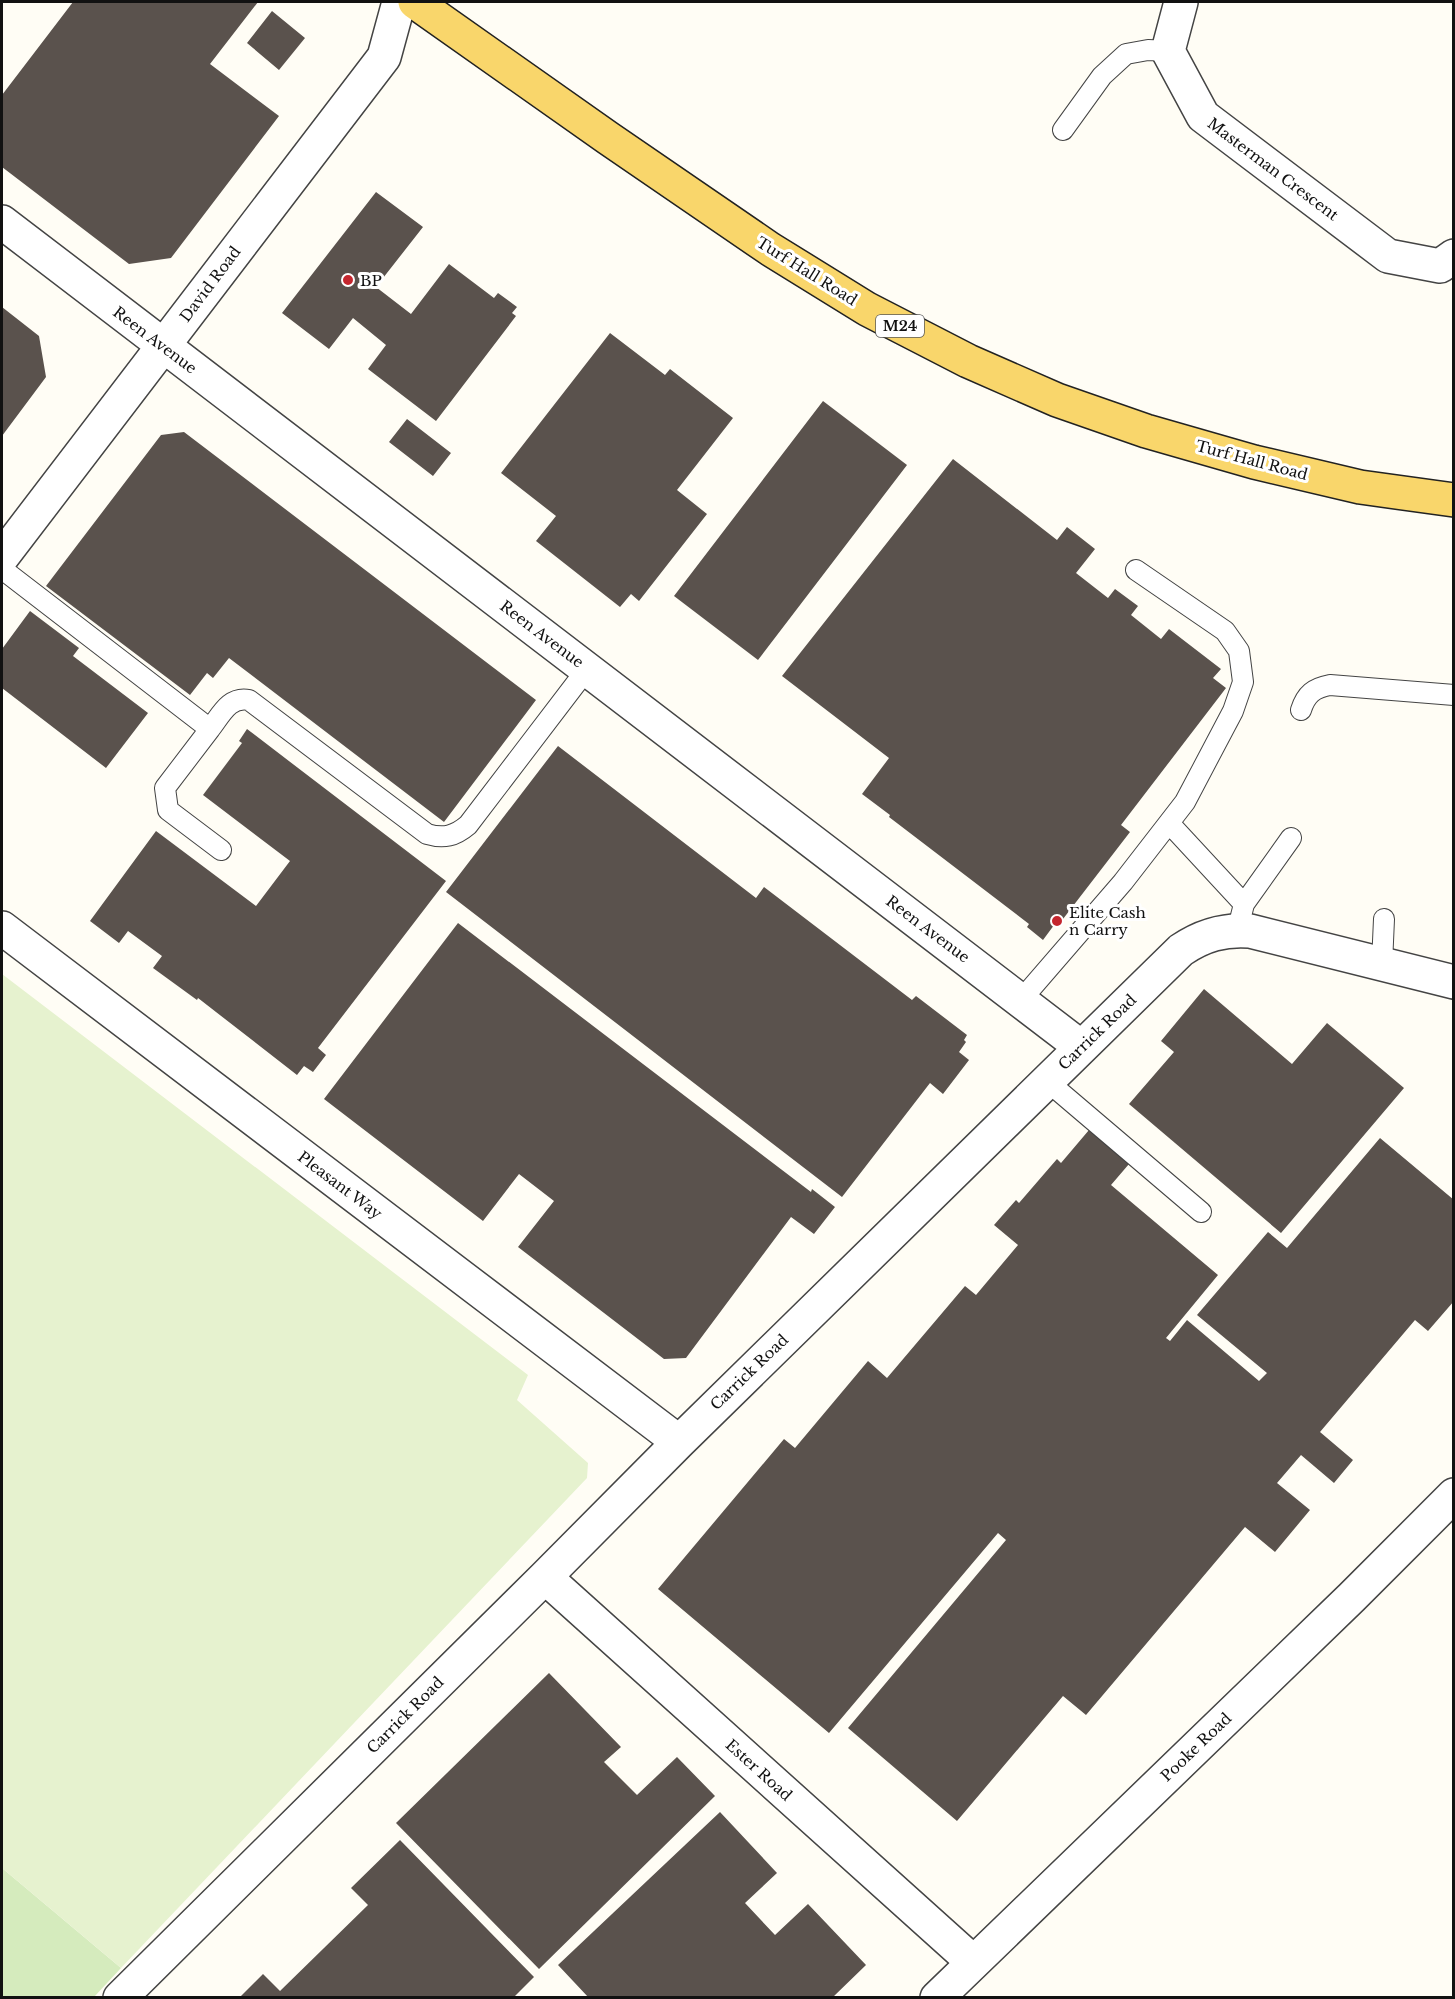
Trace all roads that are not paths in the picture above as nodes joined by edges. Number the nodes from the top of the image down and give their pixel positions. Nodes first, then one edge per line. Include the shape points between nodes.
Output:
1 (399, 2) edge
2 (415, 2) edge
3 (1181, 2) edge
4 (1168, 51) junction
5 (1063, 130) dead end
6 (2, 222) edge
7 (1454, 256) edge
8 (163, 346) junction
9 (1454, 500) edge
10 (2, 557) edge
11 (2, 569) edge
12 (1136, 570) dead end
13 (587, 669) junction
14 (1454, 695) edge
15 (1301, 710) dead end
16 (210, 729) junction
17 (1169, 823) junction
18 (1292, 838) dead end
19 (220, 850) dead end
20 (1240, 917) junction
21 (1384, 919) dead end
22 (2, 928) edge
23 (1382, 964) junction
24 (1454, 982) edge
25 (1021, 1000) junction
26 (1082, 1047) junction
27 (1047, 1081) junction
28 (1201, 1212) dead end
29 (679, 1442) junction
30 (1454, 1495) edge
31 (545, 1577) junction
32 (973, 1962) junction
33 (120, 1998) edge
34 (938, 1998) edge

1 - 8 street, David Road via 384,57
2 - 9 main road, Turf Hall Road / M24 via 770,249 867,309 968,361 1057,400 1254,462 1360,487
3 - 4 street
4 - 5 lane via 1126,54 1102,76
4 - 7 street, Masterman Crescent via 1203,116 1388,255 1440,266
6 - 8 street, Reen Avenue
8 - 10 street, David Road
8 - 13 street, Reen Avenue
11 - 16 lane
12 - 17 lane via 1225,631 1239,651 1243,670 1233,711 1199,778
13 - 16 lane via 468,825 448,837 427,834 249,700 229,705
13 - 25 street, Reen Avenue
14 - 15 lane via 1330,685 1311,692
16 - 19 lane via 165,788 168,810
17 - 20 lane
17 - 25 lane
18 - 20 lane
20 - 23 street, Carrick Road via 1251,931
20 - 26 street, Carrick Road via 1181,950
21 - 23 lane
22 - 29 street, Pleasant Way
23 - 24 street, Carrick Road
25 - 26 street, Reen Avenue
26 - 27 street, Carrick Road
27 - 28 lane
27 - 29 street, Carrick Road
29 - 31 street, Carrick Road
30 - 32 street, Pooke Road
31 - 32 street, Ester Road
31 - 33 street, Carrick Road
32 - 34 street, Pooke Road

